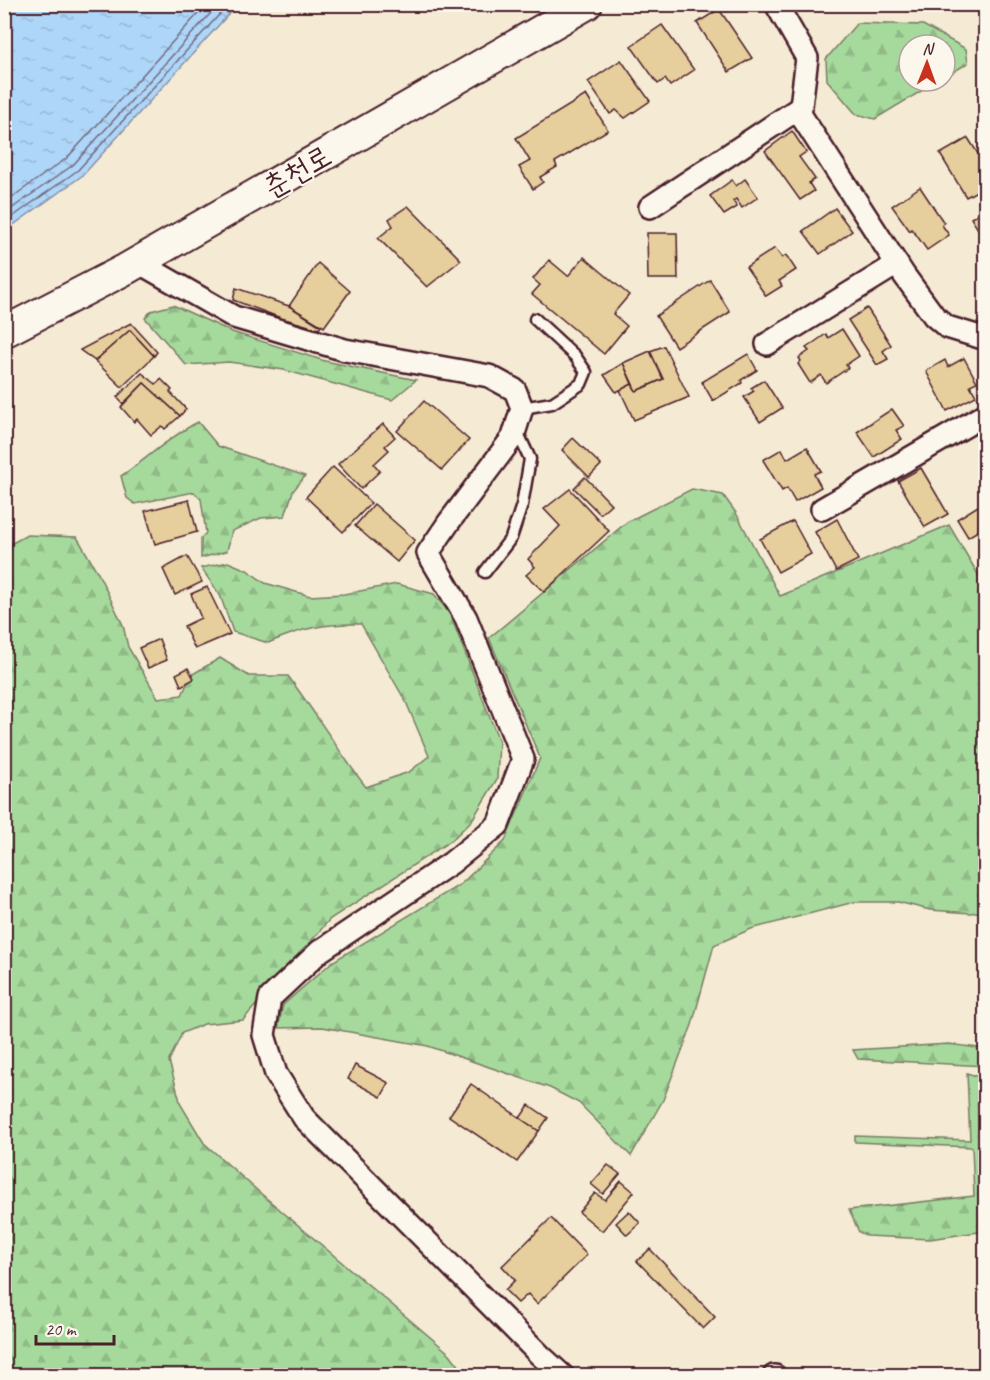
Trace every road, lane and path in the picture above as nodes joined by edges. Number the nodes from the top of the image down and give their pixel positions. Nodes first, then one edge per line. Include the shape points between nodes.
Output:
1 (587, 4) edge
2 (776, 4) edge
3 (801, 106) junction
4 (650, 207) dead end
5 (138, 262) junction
6 (897, 264) junction
7 (535, 319) dead end
8 (4, 332) edge
9 (986, 339) edge
10 (767, 344) dead end
11 (522, 408) junction
12 (986, 414) edge
13 (516, 428) junction
14 (822, 509) dead end
15 (485, 572) dead end
16 (563, 1376) edge

1 - 5 street, 춘천로
2 - 3 street via 807,58
3 - 4 street
3 - 6 street via 800,114
5 - 8 street, 춘천로
5 - 11 street via 234,317 345,350 489,376 515,390
6 - 9 street via 934,316 947,327
6 - 10 street
7 - 11 lane via 575,356 586,372 581,384 552,403
11 - 13 street
12 - 14 street
13 - 15 lane via 530,459 522,504 511,538
13 - 16 street via 428,554 466,618 523,759 498,825 451,863 320,951 270,998 264,1035 276,1074 304,1118

